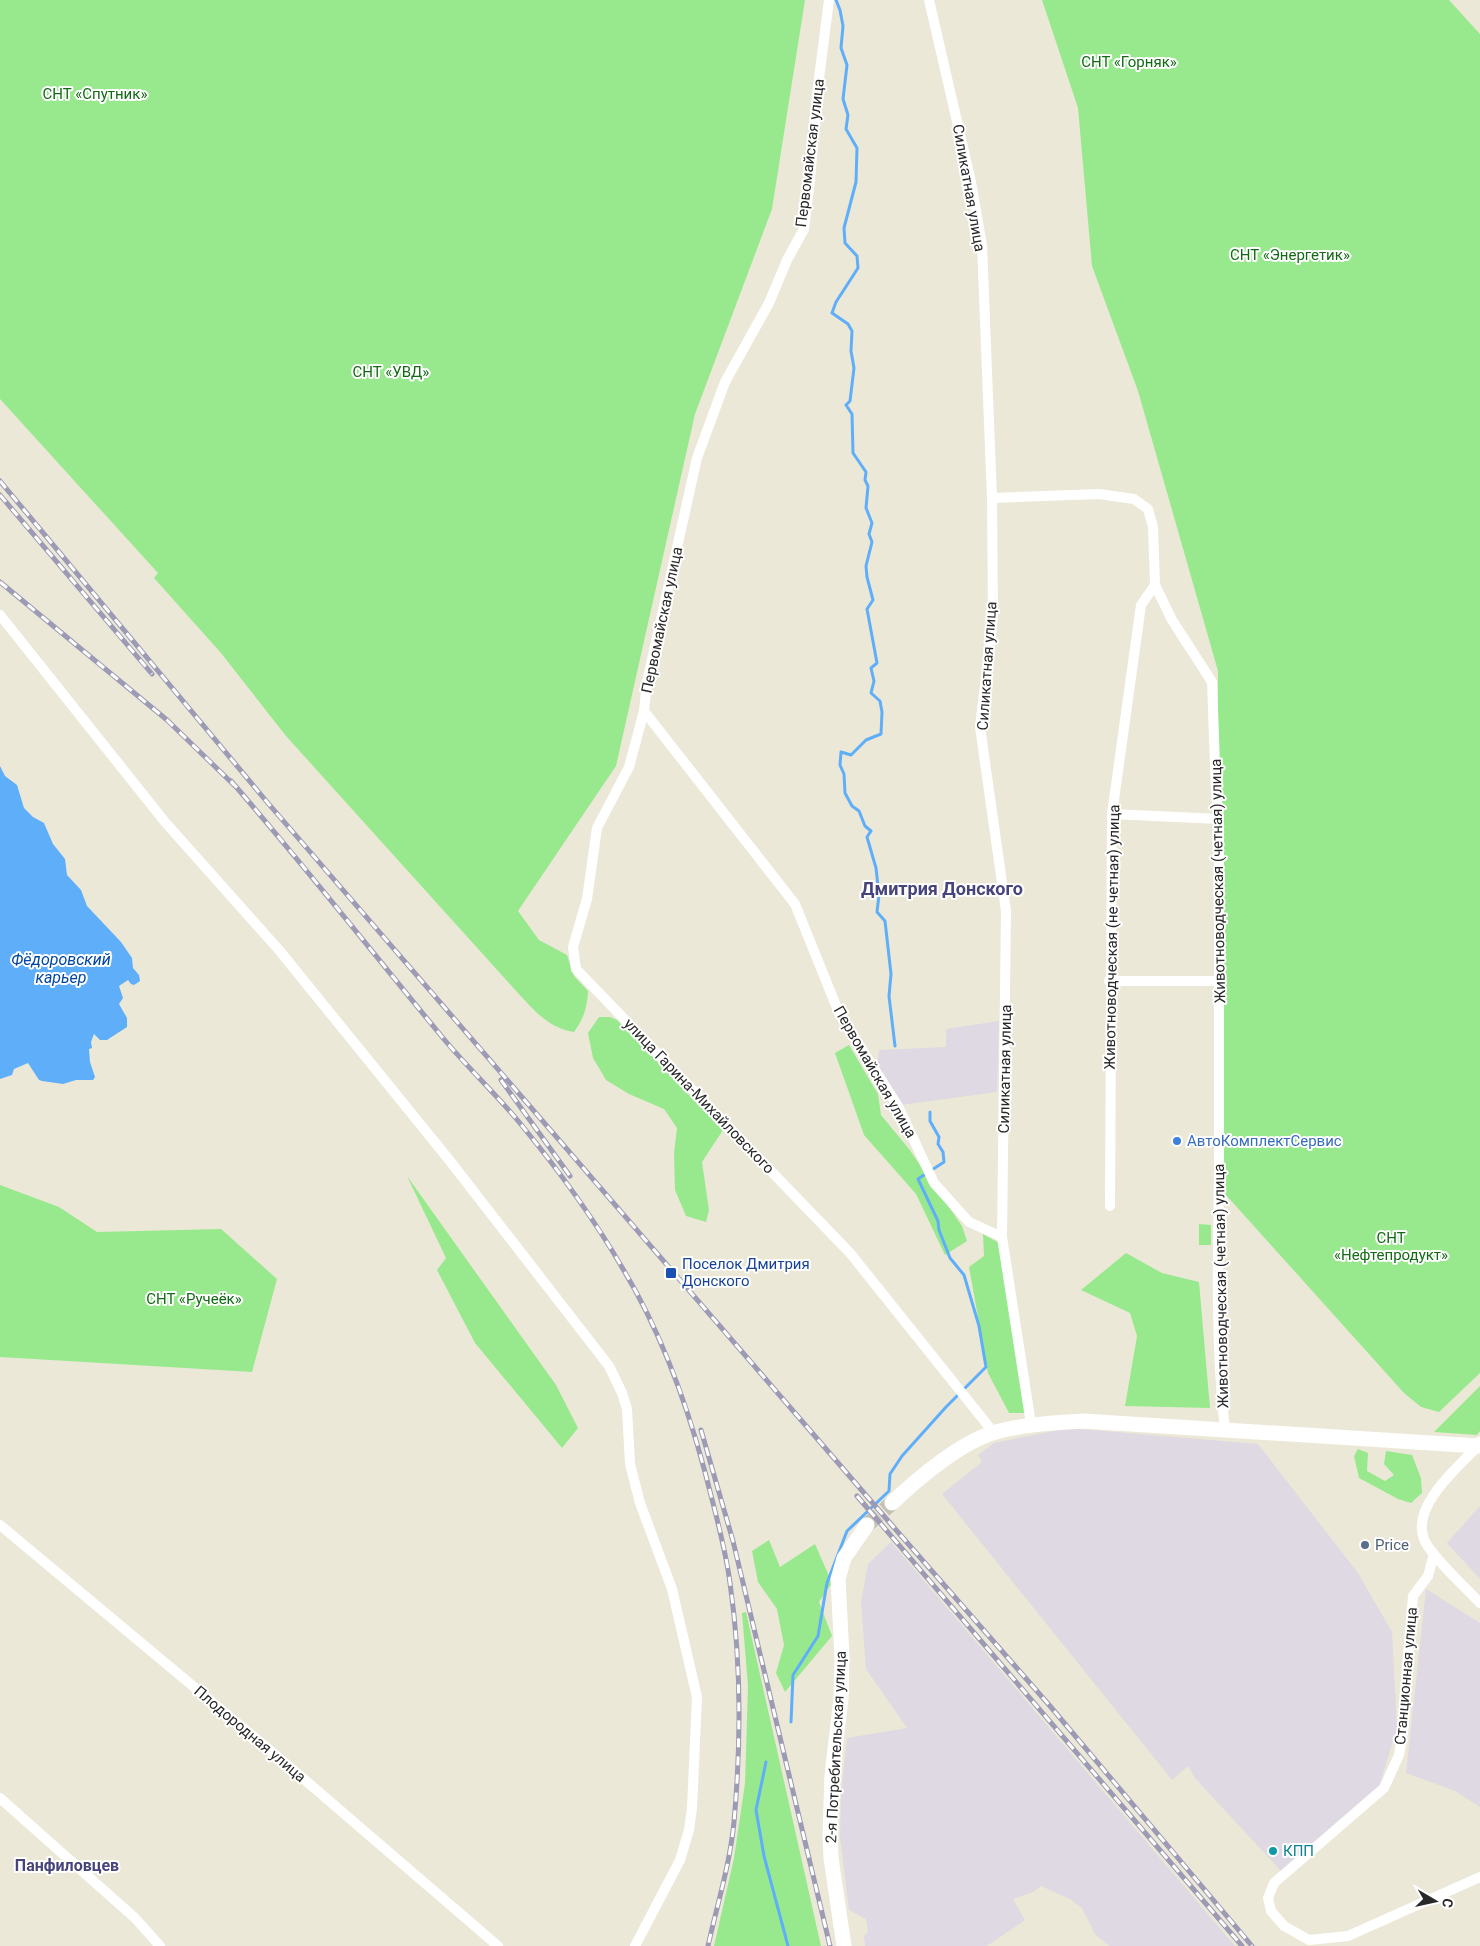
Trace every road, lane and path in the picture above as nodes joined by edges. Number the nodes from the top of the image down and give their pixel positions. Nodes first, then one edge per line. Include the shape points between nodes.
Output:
1 (829, 0) edge
2 (929, 0) edge
3 (992, 498) junction
4 (1155, 585) junction
5 (0, 615) edge
6 (644, 711) junction
7 (1112, 814) junction
8 (1219, 819) junction
9 (1109, 981) junction
10 (1221, 981) junction
11 (1110, 1206) dead end
12 (1002, 1237) junction
13 (1031, 1424) junction
14 (1225, 1429) junction
15 (994, 1432) junction
16 (1479, 1445) edge
17 (892, 1503) tunnel mouth
18 (0, 1525) edge
19 (867, 1525) tunnel mouth
20 (1434, 1554) junction
21 (1480, 1603) edge
22 (0, 1798) edge
23 (1480, 1877) edge
24 (160, 1946) edge
25 (498, 1946) edge
26 (636, 1946) edge
27 (844, 1946) edge

1 - 6 street, Первомайская улица via 804,229 769,303 725,382 697,458 647,682
2 - 3 street, Силикатная улица via 971,182 982,245
3 - 4 street, Животноводческая (четная) улица via 1099,494 1134,499 1148,509 1153,527
3 - 12 street, Силикатная улица via 993,617 980,727 1006,911
4 - 7 street, Животноводческая (не четная) улица via 1141,606
4 - 8 street, Животноводческая (четная) улица via 1172,620 1212,682
5 - 26 street via 165,822 279,950 450,1161 609,1366 622,1393 627,1410 630,1464 640,1503 672,1589 697,1697 689,1830 680,1860
6 - 12 street, Первомайская улица via 795,904 839,1012 899,1108 934,1183 969,1222
6 - 15 street, улица Гарина-Михайловского via 629,767 597,828 587,899 573,947 576,969 850,1253
7 - 8 street
7 - 9 street, Животноводческая (не четная) улица
8 - 10 street, Животноводческая (четная) улица
9 - 10 street
9 - 11 street, Животноводческая (не четная) улица
10 - 14 street, Животноводческая (четная) улица via 1218,1279
12 - 13 street, Силикатная улица
13 - 14 street via 1083,1421
13 - 15 street
14 - 16 street
15 - 17 street via 938,1464
16 - 20 street via 1441,1485 1426,1508 1422,1533
18 - 25 street, Плодородная улица
19 - 27 street, 2-я Потребительская улица via 844,1558 838,1578 841,1698 832,1775 830,1836
20 - 21 street
20 - 23 street, Станционная улица via 1428,1576 1413,1596 1404,1726 1398,1755 1384,1788 1274,1883 1268,1898 1271,1911 1284,1926 1309,1940 1348,1936
22 - 24 street via 135,1918

